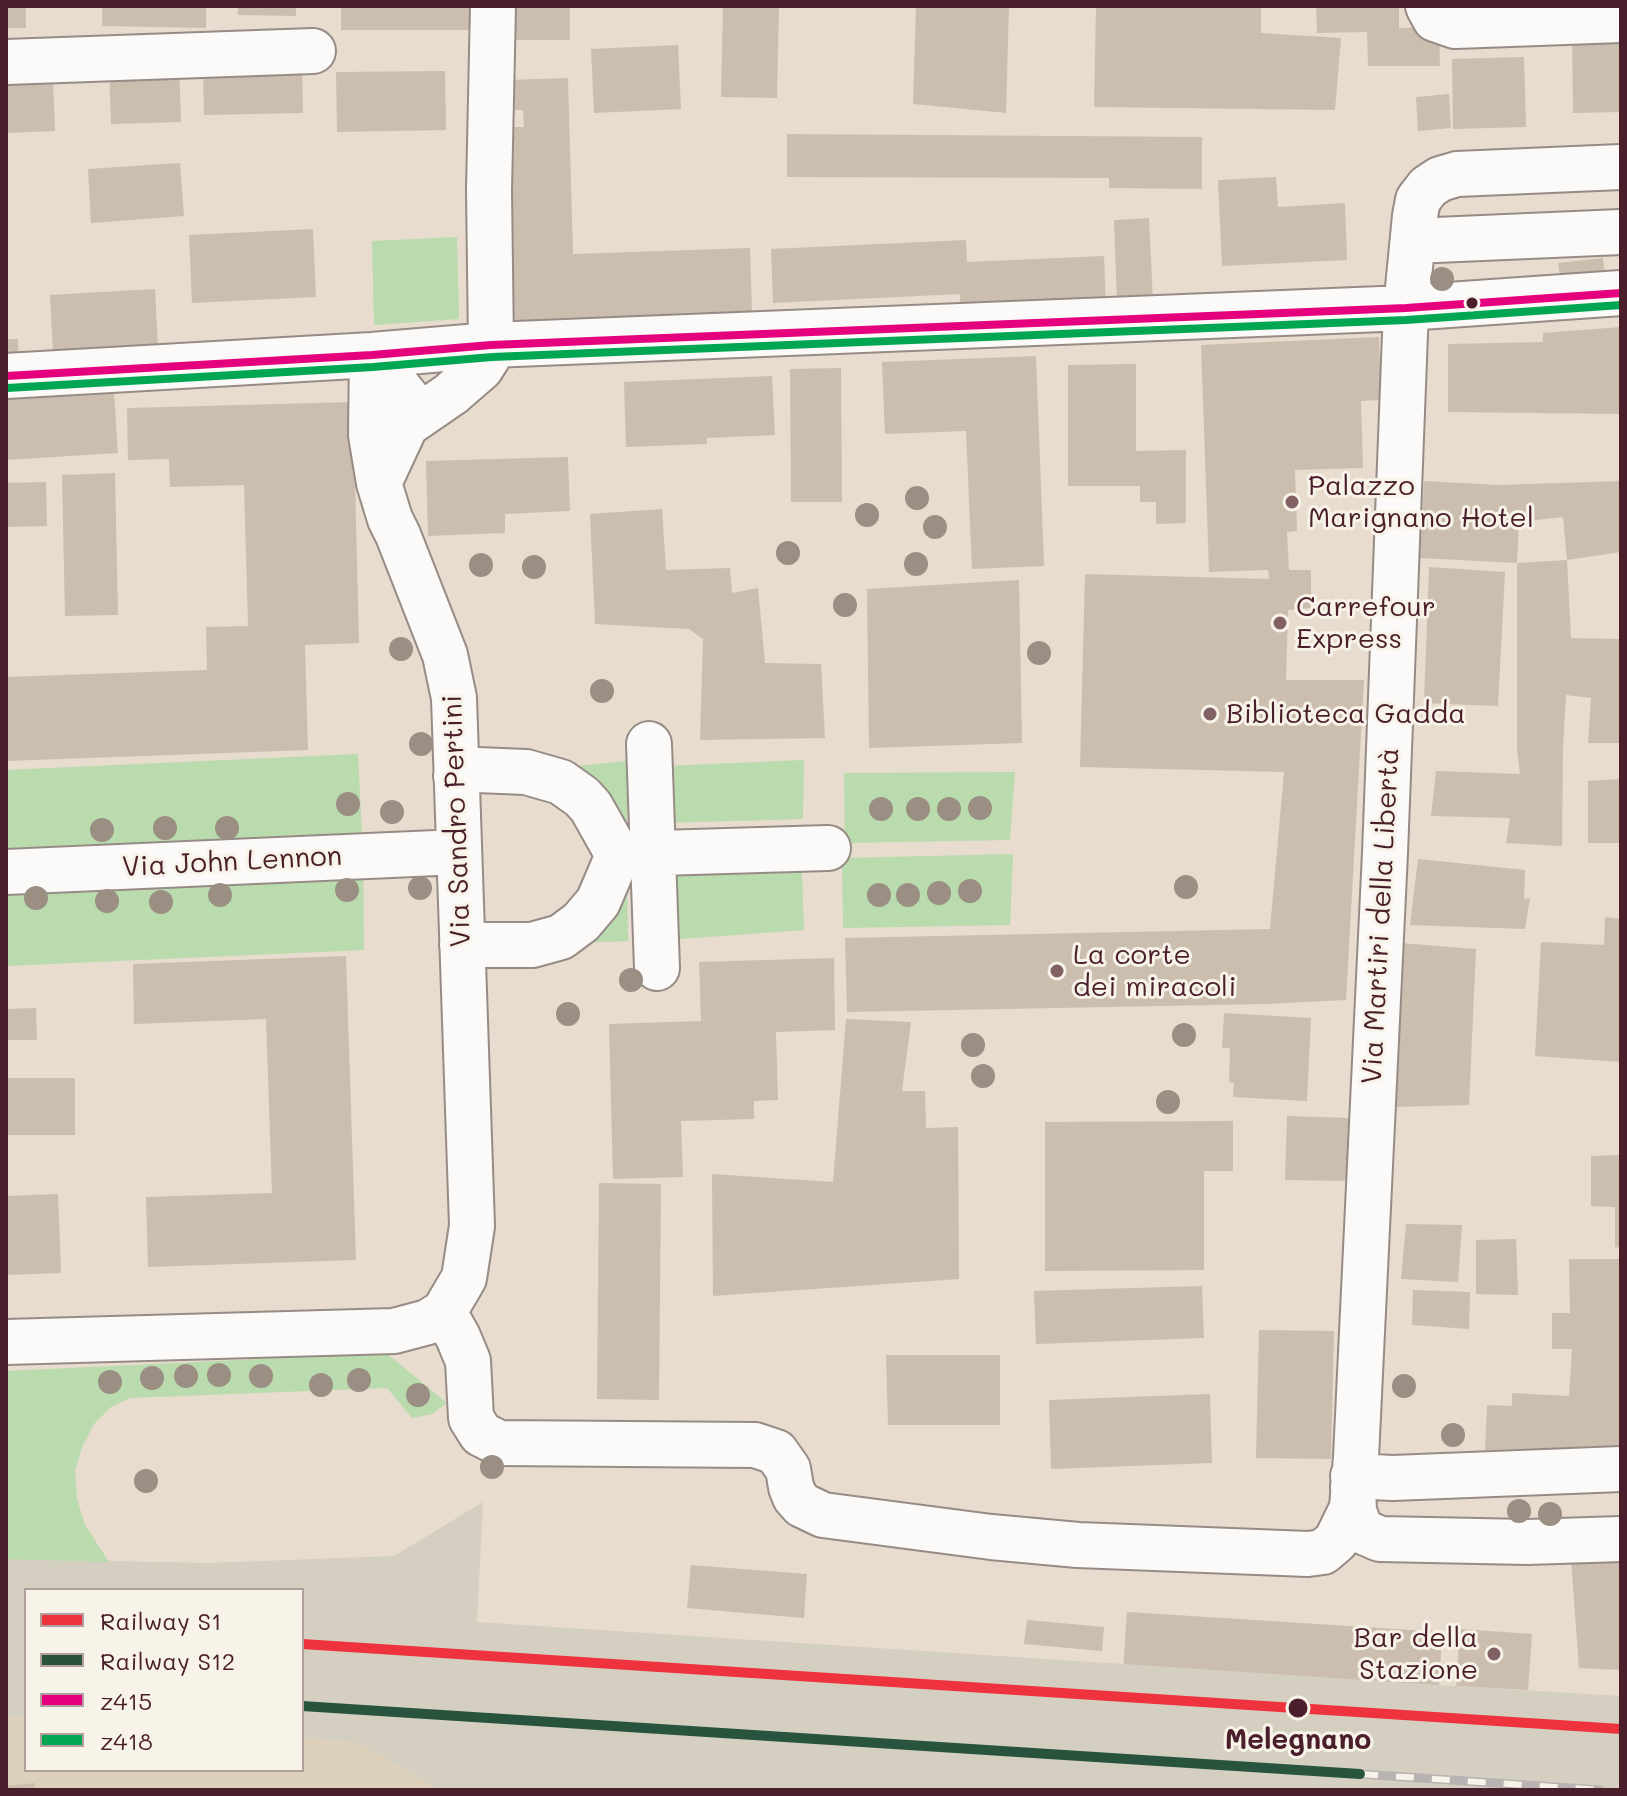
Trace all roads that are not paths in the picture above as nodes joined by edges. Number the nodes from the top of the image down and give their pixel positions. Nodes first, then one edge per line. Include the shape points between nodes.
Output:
1 (493, 6) edge
2 (1428, 6) edge
3 (1621, 20) edge
4 (313, 51) dead end
5 (6, 62) edge
6 (1621, 167) edge
7 (1621, 232) edge
8 (1413, 241) junction
9 (1621, 293) edge
10 (1406, 308) junction
11 (491, 345) junction
12 (372, 355) junction
13 (6, 376) edge
14 (406, 425) junction
15 (379, 483) junction
16 (649, 744) dead end
17 (456, 776) junction
18 (828, 848) dead end
19 (459, 852) junction
20 (636, 854) junction
21 (6, 872) edge
22 (462, 945) junction
23 (657, 968) dead end
24 (444, 1312) junction
25 (6, 1342) edge
26 (1621, 1469) edge
27 (1353, 1476) junction
28 (1621, 1539) edge

1 - 11 street
2 - 3 street via 1435,19 1455,26
4 - 5 street
6 - 8 street, Via Martiri della Libertà via 1440,179 1418,200
7 - 8 street
8 - 10 street, Via Martiri della Libertà
9 - 10 street
10 - 11 street
10 - 27 street, Via Martiri della Libertà via 1385,866
11 - 12 street
11 - 14 street via 481,368
12 - 13 street
12 - 14 street via 407,398
12 - 15 street, Via Sandro Pertini via 371,435
14 - 15 street
15 - 17 street, Via Sandro Pertini via 445,655 454,698
16 - 20 street
17 - 19 street, Via Sandro Pertini
17 - 20 street via 477,770 526,772 561,782
18 - 20 street
19 - 21 street, Via John Lennon
19 - 22 street, Via Sandro Pertini
20 - 22 street via 581,922 561,937 532,945
20 - 23 street
22 - 24 street, Via Sandro Pertini via 472,1236 464,1278
24 - 25 street via 422,1325 381,1332
24 - 27 street via 468,1361 469,1410 475,1428 489,1440 755,1445 776,1452 788,1469 795,1497 823,1515 1078,1545 1308,1554 1323,1552 1336,1541 1349,1519
26 - 27 street
27 - 28 street via 1355,1518 1364,1532 1380,1539

